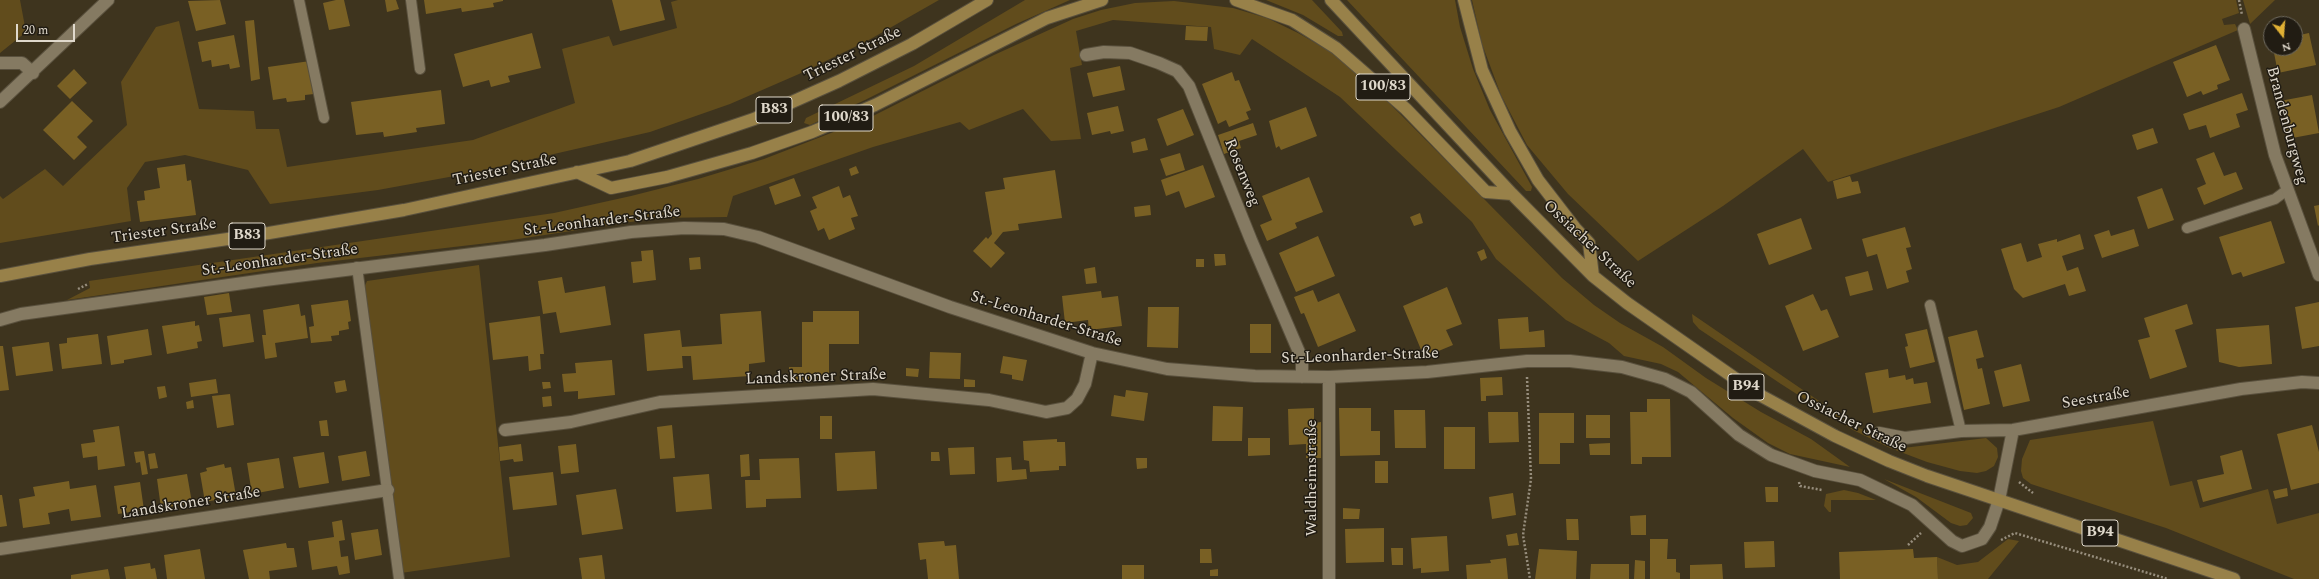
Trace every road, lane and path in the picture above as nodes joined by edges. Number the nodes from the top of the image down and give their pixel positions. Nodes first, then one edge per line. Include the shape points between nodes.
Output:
1 (108, 0) edge
2 (299, 0) edge
3 (411, 0) edge
4 (987, 0) edge
5 (1102, 0) edge
6 (1236, 0) edge
7 (1330, 0) edge
8 (1464, 0) edge
9 (2244, 29) dead end
10 (1086, 55) dead end
11 (0, 63) edge
12 (420, 69) dead end
13 (33, 72) junction
14 (0, 102) edge
15 (324, 118) dead end
16 (577, 172) junction
17 (2287, 190) junction
18 (1512, 194) junction
19 (2187, 228) dead end
20 (358, 267) junction
21 (2319, 275) edge
22 (0, 276) edge
23 (1593, 276) junction
24 (1930, 306) dead end
25 (0, 320) edge
26 (1092, 354) junction
27 (1527, 361) junction
28 (1302, 377) junction
29 (1329, 377) junction
30 (2319, 383) edge
31 (505, 430) dead end
32 (2013, 430) junction
33 (1961, 431) junction
34 (1879, 433) dead end
35 (1799, 480) dead end
36 (388, 490) junction
37 (1814, 490) dead end
38 (1999, 500) junction
39 (0, 549) edge
40 (399, 579) edge
41 (1329, 579) edge
42 (1530, 579) edge
43 (2234, 579) edge

1 - 13 street
2 - 15 lane
3 - 12 lane
4 - 16 main road, Triester Straße / B83 via 912,44 839,81 754,118 630,161
5 - 16 main road, 100/83 via 1047,18 875,105 812,132 752,153 667,177 611,188
6 - 18 main road, 100/83 via 1292,20 1336,48 1406,109 1486,192
7 - 18 main road, B94
8 - 23 main road via 1482,70 1510,131 1538,180 1589,243
9 - 17 street, Brandenburgweg via 2275,155
10 - 28 street, Rosenweg via 1104,52 1130,53 1159,62 1177,72 1189,86 1302,359
11 - 13 street via 22,63
13 - 14 street
16 - 22 main road, Triester Straße / B83 via 404,210 90,259
17 - 19 lane via 2275,198
17 - 21 street, Brandenburgweg
18 - 23 main road, Ossiacher Straße / B94
20 - 25 street, St.-Leonharder-Straße via 21,314
20 - 26 street, St.-Leonharder-Straße via 631,232 684,228 724,229 758,237 950,307
20 - 36 lane
23 - 38 main road, Ossiacher Straße / B94 via 1756,394 1889,462
24 - 33 lane
26 - 28 street, St.-Leonharder-Straße via 1167,369
26 - 31 street, Landskroner Straße via 1085,384 1077,399 1067,408 1046,412 989,400 873,389 660,402 571,422
27 - 29 street, St.-Leonharder-Straße via 1427,372
27 - 38 street, St.-Leonharder-Straße via 1570,360 1622,367 1665,379 1691,392 1739,435 1771,455 1816,471 1860,480 1900,499 1912,505 1952,541 1962,546 1982,539 1990,527
27 - 42 path via 1531,479 1523,535
28 - 29 street, St.-Leonharder-Straße
29 - 41 street, Waldheimstraße
30 - 32 street, Seestraße via 2302,382 2241,389
32 - 33 street, Seestraße
32 - 38 street, St.-Leonharder-Straße
33 - 34 street, Seestraße via 1905,438
35 - 37 path via 1800,486
36 - 39 street, Landskroner Straße
36 - 40 lane
38 - 43 main road, Ossiacher Straße / B94

